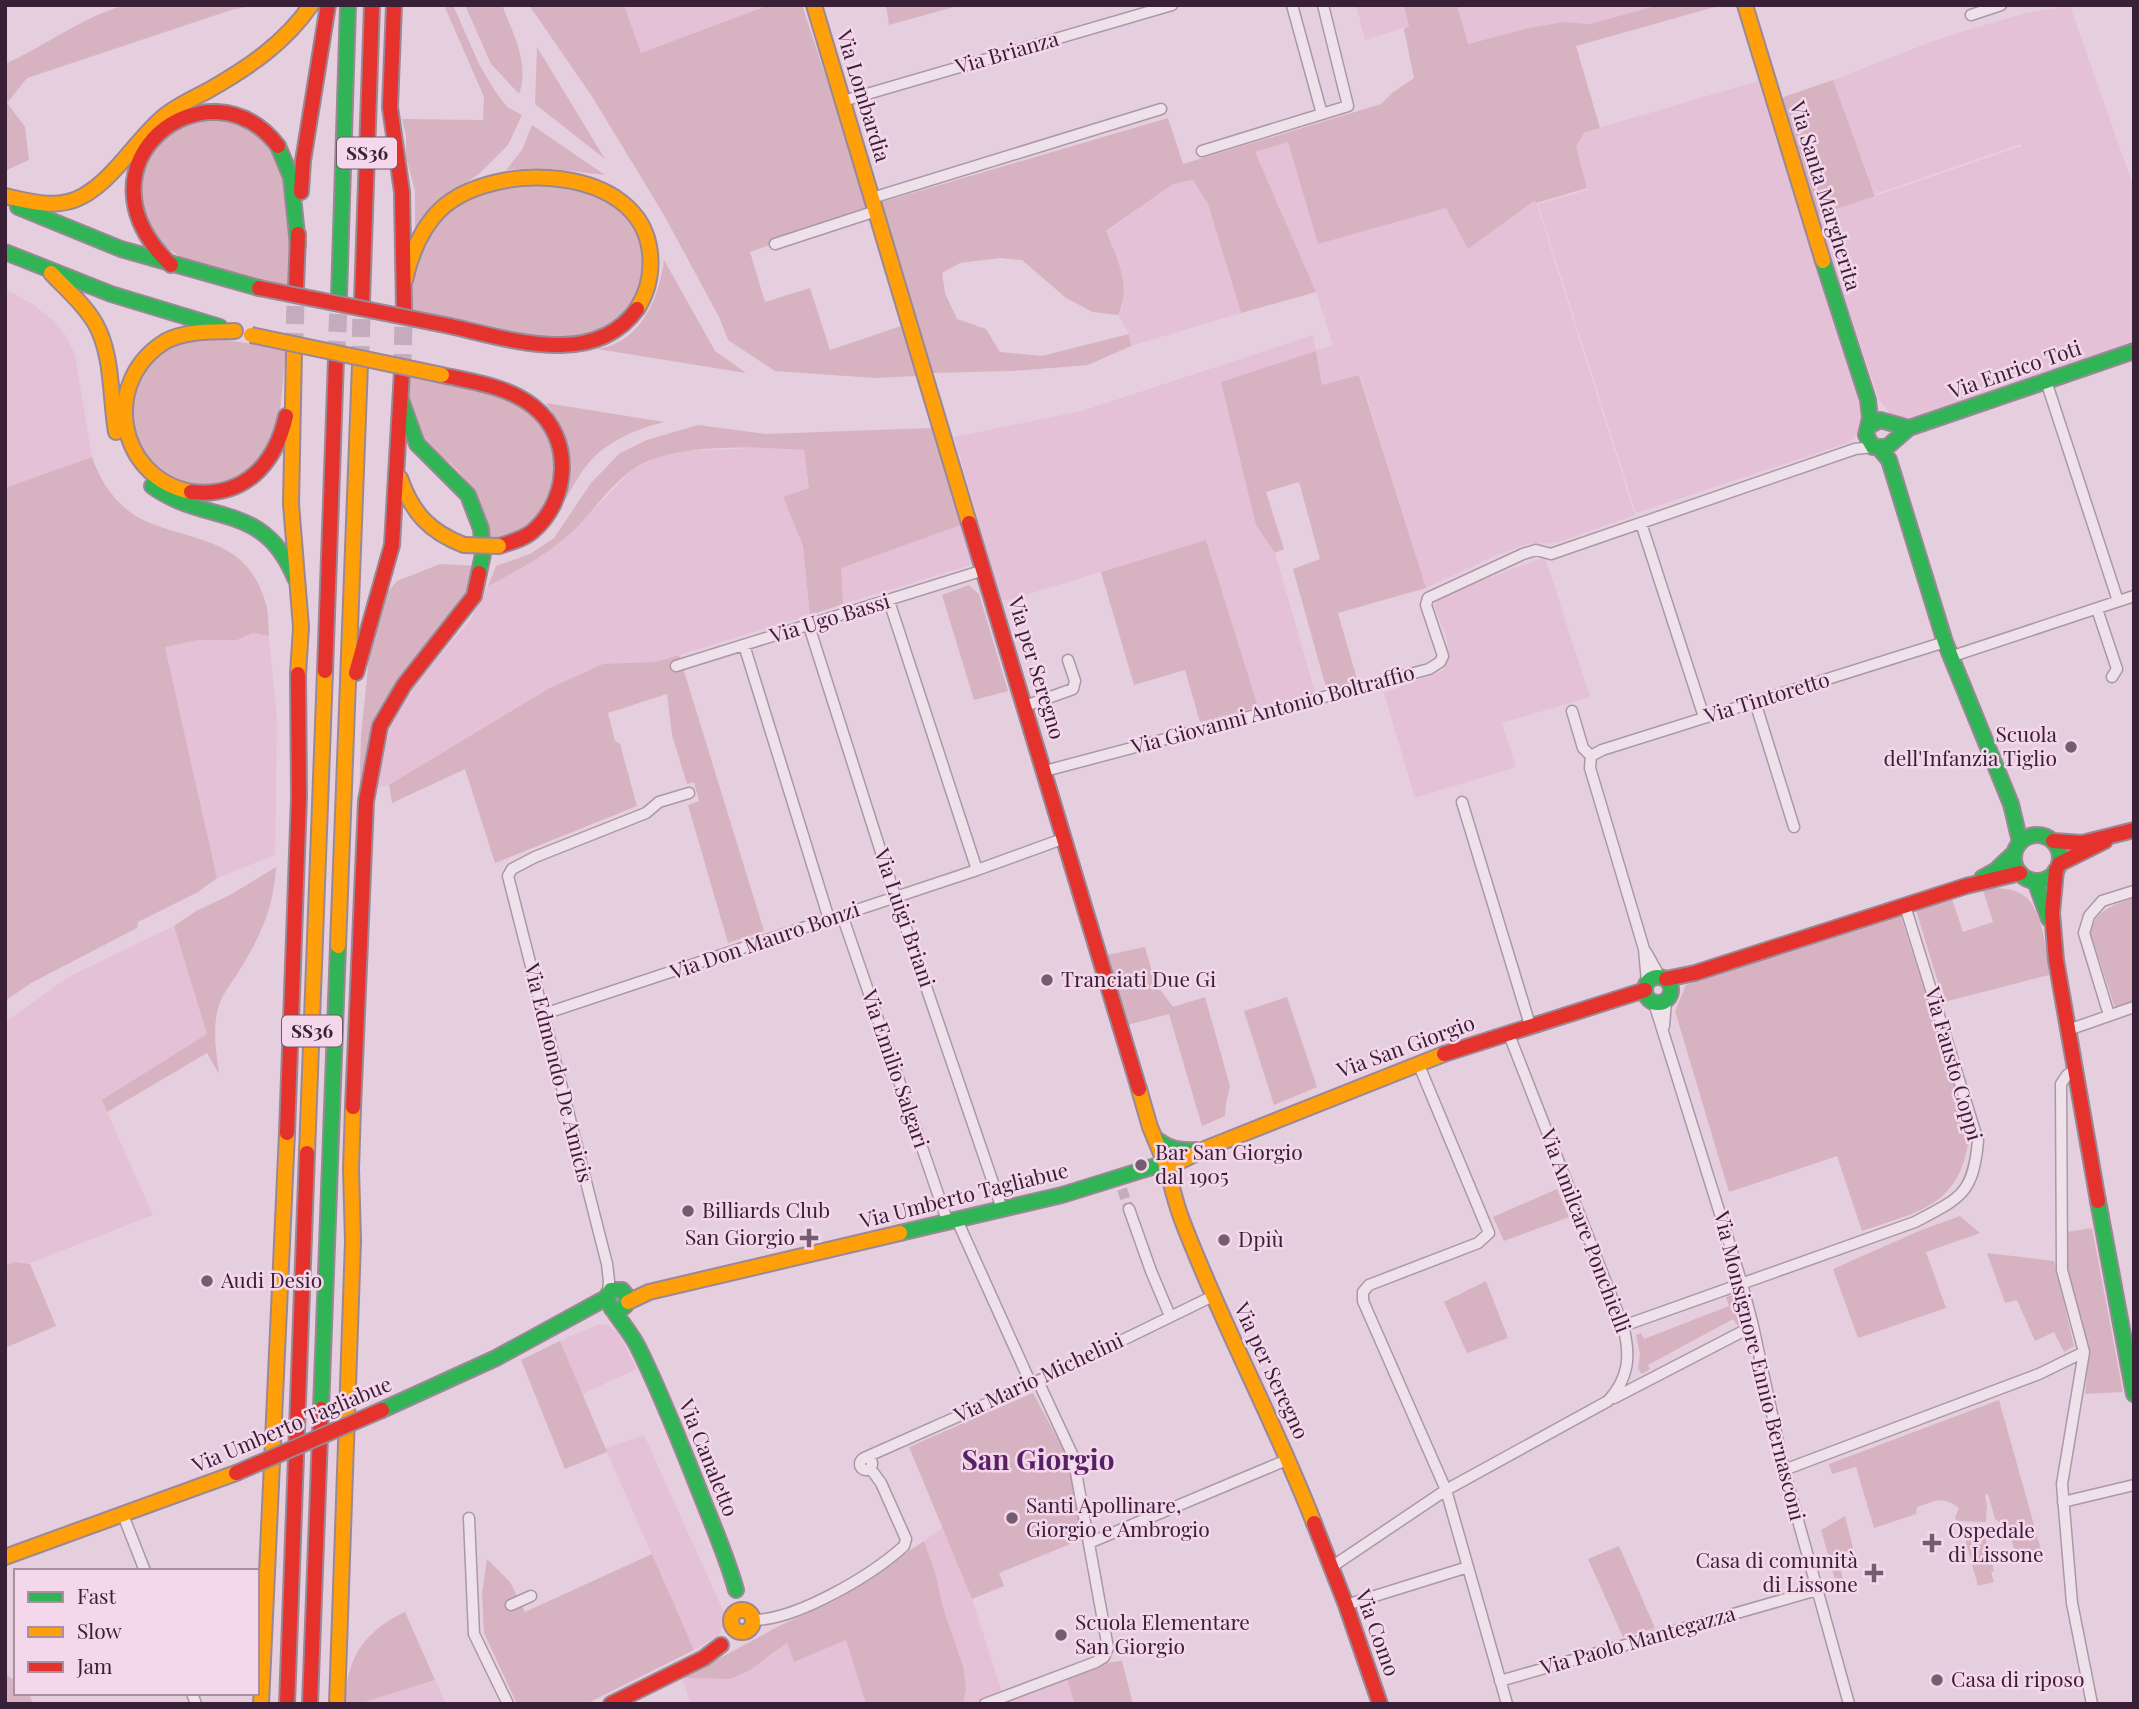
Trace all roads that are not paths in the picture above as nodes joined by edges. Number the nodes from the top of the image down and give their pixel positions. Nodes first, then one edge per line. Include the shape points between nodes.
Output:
1 (311, 5) edge
2 (327, 5) edge
3 (348, 5) edge
4 (372, 5) edge
5 (394, 5) edge
6 (815, 5) edge
7 (1172, 5) edge
8 (1292, 5) edge
9 (1322, 5) edge
10 (1745, 5) edge
11 (2001, 5) edge
12 (1971, 15) dead end
13 (843, 101) junction
14 (1161, 109) dead end
15 (1322, 114) junction
16 (1202, 151) dead end
17 (5, 199) edge
18 (874, 205) junction
19 (775, 244) dead end
20 (298, 245) junction
21 (5, 252) edge
22 (171, 265) junction
23 (51, 273) junction
24 (405, 280) junction
25 (296, 288) tunnel mouth
26 (339, 297) tunnel mouth
27 (362, 301) tunnel mouth
28 (404, 310) tunnel mouth
29 (235, 331) junction
30 (294, 351) tunnel mouth
31 (2134, 351) edge
32 (336, 359) tunnel mouth
33 (360, 364) tunnel mouth
34 (293, 371) junction
35 (401, 372) tunnel mouth
36 (2046, 381) junction
37 (401, 400) junction
38 (1879, 440) junction
39 (398, 471) junction
40 (1640, 523) junction
41 (984, 570) junction
42 (299, 590) junction
43 (2134, 596) edge
44 (889, 601) junction
45 (2119, 601) junction
46 (2097, 609) junction
47 (809, 626) junction
48 (1945, 642) junction
49 (744, 645) junction
50 (1950, 657) junction
51 (1068, 660) dead end
52 (676, 666) dead end
53 (2112, 677) dead end
54 (1755, 702) junction
55 (347, 703) junction
56 (1025, 706) junction
57 (1572, 710) dead end
58 (1704, 717) junction
59 (1591, 756) junction
60 (1045, 771) junction
61 (689, 793) dead end
62 (1462, 802) dead end
63 (2011, 804) junction
64 (1794, 827) dead end
65 (2134, 830) edge
66 (2114, 836) junction
67 (1065, 838) junction
68 (2048, 838) junction
69 (2017, 848) junction
70 (2058, 867) junction
71 (977, 870) junction
72 (2020, 873) junction
73 (2035, 881) junction
74 (1966, 886) junction
75 (2134, 891) edge
76 (895, 896) junction
77 (1905, 906) junction
78 (842, 915) junction
79 (829, 919) junction
80 (2052, 926) junction
81 (1657, 990) junction
82 (2134, 1007) edge
83 (544, 1014) junction
84 (2109, 1015) junction
85 (1530, 1025) junction
86 (2068, 1030) junction
87 (1508, 1032) junction
88 (1418, 1063) junction
89 (2075, 1070) junction
90 (1170, 1159) junction
91 (1002, 1209) junction
92 (1129, 1209) tunnel mouth
93 (952, 1221) junction
94 (1742, 1284) junction
95 (1213, 1296) junction
96 (617, 1299) junction
97 (1170, 1316) junction
98 (1623, 1326) junction
99 (1753, 1326) junction
100 (2084, 1352) junction
101 (1034, 1383) junction
102 (2133, 1388) edge
103 (1608, 1401) junction
104 (1289, 1459) junction
105 (1784, 1470) junction
106 (2134, 1485) edge
107 (1446, 1490) junction
108 (2063, 1502) junction
109 (123, 1515) junction
110 (468, 1518) dead end
111 (1089, 1543) junction
112 (5, 1557) edge
113 (1468, 1567) junction
114 (144, 1569) edge
115 (1332, 1572) junction
116 (736, 1590) junction
117 (1818, 1590) junction
118 (531, 1596) dead end
119 (510, 1605) dead end
120 (1346, 1605) junction
121 (732, 1618) junction
122 (749, 1621) junction
123 (721, 1645) junction
124 (1500, 1681) junction
125 (260, 1701) edge
126 (287, 1704) edge
127 (310, 1704) edge
128 (337, 1704) edge
129 (508, 1704) edge
130 (611, 1704) edge
131 (985, 1704) edge
132 (1380, 1704) edge
133 (1507, 1704) edge
134 (1849, 1704) edge
135 (2092, 1704) edge

1 - 17 main road via 275,47 151,125 90,193 49,205
2 - 20 main road via 303,161
3 - 26 main road, SS36
4 - 27 main road, SS36
5 - 24 main road via 390,107 402,192
6 - 13 main road, Via Lombardia
7 - 13 street, Via Brianza
8 - 15 street
9 - 15 street via 1348,106
10 - 38 main road, Via Santa Margherita
11 - 12 street
13 - 18 main road, Via Lombardia
14 - 18 street
15 - 16 street
17 - 22 main road via 121,250
18 - 19 street
18 - 41 main road, Via per Seregno
20 - 22 main road via 291,175 271,136 237,116 218,111 197,113 161,130 145,146 136,167 136,213 154,248
20 - 25 main road
21 - 23 main road
22 - 24 main road, bridge via 259,288 544,345 582,344 621,329 646,295 652,257 642,223 623,203 597,187 532,179 472,189 449,202 430,222 410,258
23 - 29 main road via 134,303
23 - 42 main road via 85,309 104,344 119,444 132,466 159,493 181,504 255,524 291,567
24 - 28 main road
29 - 34 main road via 168,340 137,368 124,410 127,435 148,472 188,492 214,493 237,487 256,475 281,439
29 - 39 main road, bridge via 502,390 542,413 552,428 562,481 556,500 534,530 499,546 464,545 427,527 409,503
30 - 34 main road
31 - 36 main road, Via Enrico Toti
32 - 126 main road, SS36
33 - 55 main road, SS36
34 - 42 main road via 292,504
35 - 37 main road
36 - 38 main road, Via Enrico Toti
36 - 45 street
37 - 39 main road
37 - 128 main road via 417,444 468,495 481,529 483,554 474,596 404,685 380,726 366,801
38 - 40 street
38 - 48 main road, Via Santa Margherita
39 - 55 main road via 391,545
40 - 58 street
40 - 60 street, Via Giovanni Antonio Boltraffio via 1551,554 1536,550 1522,554 1428,598 1426,605 1443,656 1436,667
41 - 44 street, Via Ugo Bassi
41 - 56 main road, Via per Seregno
42 - 125 main road via 299,797 289,1095
43 - 45 street
44 - 47 street, Via Ugo Bassi
44 - 71 street
45 - 46 street
46 - 50 street
46 - 53 street via 2117,669
47 - 49 street, Via Ugo Bassi
47 - 76 street, Via Luigi Briani
48 - 50 main road, Via Santa Margherita
48 - 54 street, Via Tintoretto
49 - 52 street, Via Ugo Bassi
49 - 79 street
50 - 63 main road, Via Santa Margherita
51 - 56 street via 1073,689
54 - 58 street, Via Tintoretto
54 - 64 street
55 - 127 main road, SS36
56 - 60 main road, Via per Seregno
57 - 59 street, Via Monsignore Ennio Bernasconi via 1583,748
58 - 59 street, Via Tintoretto
59 - 81 street, Via Monsignore Ennio Bernasconi via 1590,768
60 - 67 main road, Via per Seregno
61 - 83 street, Via Edmondo De Amicis via 659,802 646,813 512,869 508,876
62 - 85 street
63 - 68 main road, Via Santa Margherita via 2027,827
63 - 69 main road, Via Santa Margherita
65 - 66 main road
66 - 68 main road via 2061,844
66 - 70 main road
67 - 71 street, Via Don Mauro Bonzi
67 - 90 main road, Via per Seregno via 1154,1136
68 - 69 main road via 2030,835
68 - 70 main road via 2059,852
69 - 72 main road
69 - 74 main road, Via San Giorgio via 1995,871
70 - 73 main road via 2046,879
70 - 80 main road via 2052,889
71 - 76 street, Via Don Mauro Bonzi
72 - 73 main road
72 - 74 main road, Via San Giorgio
73 - 80 main road
74 - 77 main road, Via San Giorgio
75 - 84 street via 2102,901 2089,916 2084,933
76 - 78 street, Via Don Mauro Bonzi
76 - 91 street, Via Luigi Briani
77 - 81 main road, Via San Giorgio via 1688,975
77 - 94 street, Via Fausto Coppi via 1978,1141 1976,1166 1966,1190 1915,1222
78 - 79 street, Via Don Mauro Bonzi
78 - 93 street, Via Emilio Salgari
79 - 83 street, Via Don Mauro Bonzi
80 - 86 main road
81 - 85 main road, Via San Giorgio via 1624,995
81 - 94 street, Via Monsignore Ennio Bernasconi via 1664,1030
82 - 84 street
83 - 96 street, Via Edmondo De Amicis
84 - 86 street
85 - 87 main road, Via San Giorgio
86 - 89 main road
87 - 88 main road, Via San Giorgio
87 - 98 street, Via Amilcare Ponchielli
88 - 90 main road, Via San Giorgio
88 - 107 street via 1489,1233 1478,1242 1369,1285 1363,1301
89 - 100 street via 2061,1084 2062,1270
89 - 102 main road
90 - 91 main road, Via Umberto Tagliabue via 1121,1184
90 - 95 main road, Via per Seregno via 1181,1218
91 - 93 main road, Via Umberto Tagliabue
92 - 97 street
93 - 96 main road, Via Umberto Tagliabue
93 - 101 street, Via Emilio Salgari
94 - 98 street, Via Fausto Coppi
94 - 99 street, Via Monsignore Ennio Bernasconi
95 - 97 street, Via Mario Michelini
95 - 104 main road, Via per Seregno
96 - 109 main road, Via Umberto Tagliabue, bridge via 463,1375 236,1473
96 - 116 main road, Via Canaletto via 668,1412
97 - 101 street, Via Mario Michelini
98 - 103 street, Via Amilcare Ponchielli via 1629,1352 1626,1373
99 - 103 street
99 - 105 street, Via Monsignore Ennio Bernasconi
100 - 105 street via 2039,1374
100 - 108 street via 2062,1483
101 - 111 street, Via Emilio Salgari via 1073,1456
101 - 122 street, Via Mario Michelini via 860,1460 860,1466 870,1468 881,1483 906,1539 904,1546 828,1597 771,1619
103 - 107 street, Via Amilcare Ponchielli
104 - 111 street
104 - 115 main road, Via per Seregno
105 - 117 street, Via Monsignore Ennio Bernasconi
106 - 108 street
107 - 113 street
107 - 115 street, Via Amilcare Ponchielli
108 - 135 street via 2072,1603
109 - 112 main road, Via Umberto Tagliabue
109 - 114 street
110 - 129 street via 474,1633
111 - 131 street, Via Emilio Salgari via 1108,1648 1104,1657
113 - 120 street
113 - 124 street
115 - 120 main road, Via Como
116 - 121 main road, Via Canaletto
116 - 122 main road, Via Canaletto
117 - 124 street, Via Paolo Mantegazza
117 - 134 street, Via Monsignore Ennio Bernasconi
118 - 119 street
120 - 132 main road, Via Como
121 - 122 main road via 741,1610
121 - 123 main road, Via Canaletto
122 - 123 main road
123 - 130 main road
124 - 133 street

